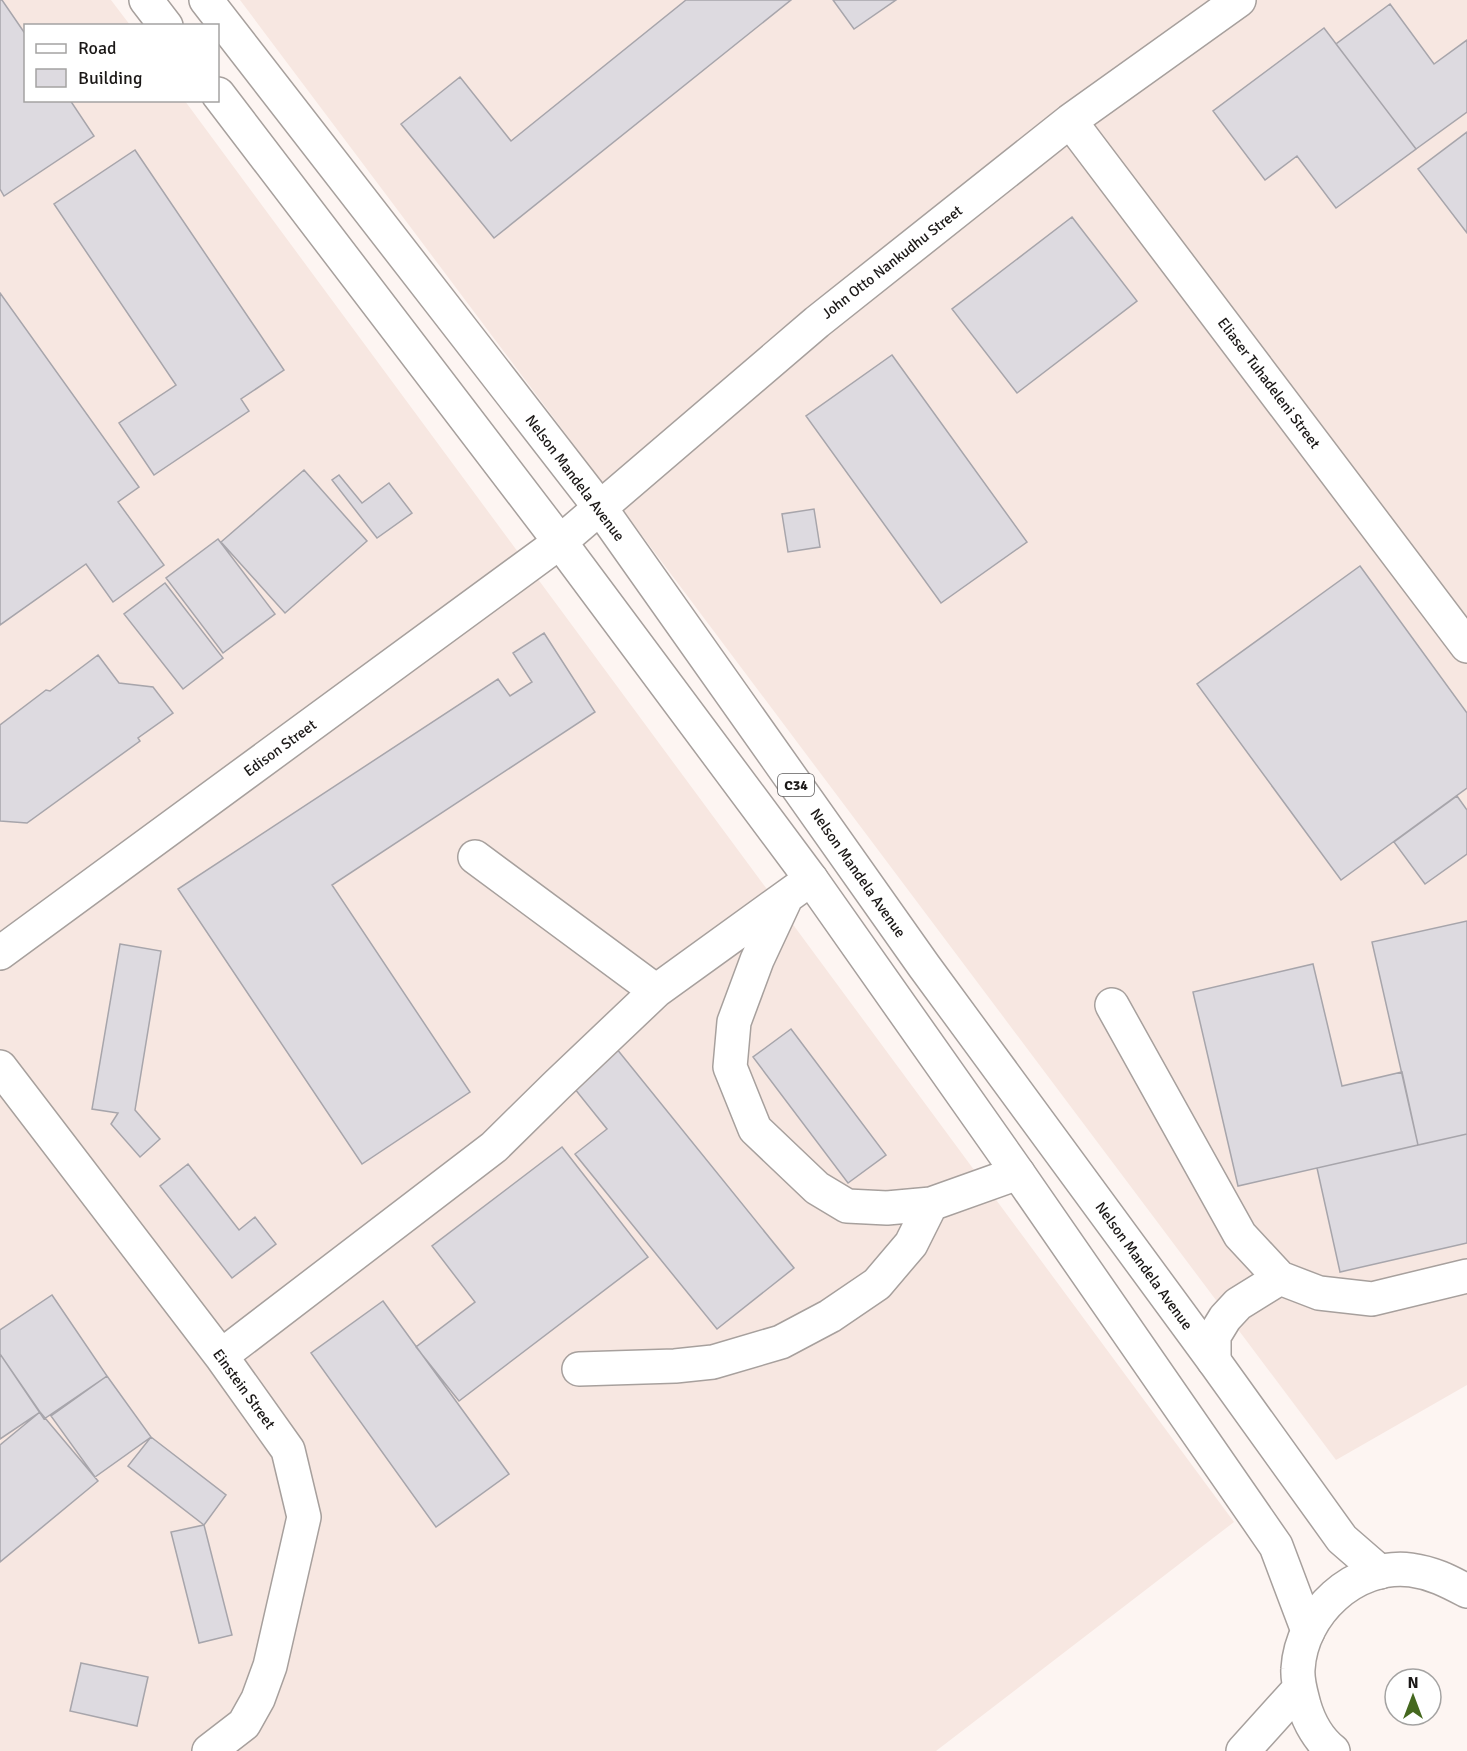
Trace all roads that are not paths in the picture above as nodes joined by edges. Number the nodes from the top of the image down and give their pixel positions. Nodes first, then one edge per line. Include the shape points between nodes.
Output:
1 (146, 0) edge
2 (206, 0) edge
3 (1239, 0) edge
4 (164, 24) edge
5 (219, 95) edge
6 (1070, 121) junction
7 (601, 508) junction
8 (560, 542) junction
9 (1467, 646) edge
10 (475, 857) dead end
11 (798, 888) junction
12 (0, 952) edge
13 (656, 991) junction
14 (1112, 1005) dead end
15 (0, 1067) edge
16 (1017, 1173) junction
17 (931, 1204) junction
18 (1467, 1276) edge
19 (1280, 1278) junction
20 (221, 1356) junction
21 (1214, 1361) junction
22 (579, 1368) dead end
23 (1380, 1572) junction
24 (1452, 1572) edge
25 (1467, 1591) edge
26 (1308, 1631) junction
27 (1299, 1689) junction
28 (209, 1751) edge
29 (1243, 1751) edge
30 (1333, 1751) edge

1 - 4 main road
2 - 7 main road, Nelson Mandela Avenue / C34
3 - 6 main road, John Otto Nankudhu Street
5 - 8 main road
6 - 7 main road, John Otto Nankudhu Street via 817,322
6 - 9 main road, Eliaser Tuhadeleni Street
7 - 8 main road, John Otto Nankudhu Street
7 - 21 main road, Nelson Mandela Avenue / C34 via 924,966
8 - 11 main road
8 - 12 main road, Edison Street
10 - 13 main road
11 - 13 main road
11 - 16 main road
11 - 17 main road via 757,960 734,1022 730,1067 755,1129 817,1188 847,1206
13 - 20 main road via 494,1147
14 - 19 main road via 1240,1235
15 - 20 main road, Einstein Street
16 - 17 main road
16 - 26 main road via 1276,1546
17 - 22 main road via 910,1245 878,1284 781,1342 713,1362
18 - 19 main road via 1372,1299 1319,1293
19 - 21 main road via 1239,1304 1226,1318 1214,1336
20 - 28 main road, Einstein Street via 288,1450 304,1516 270,1666 258,1699 244,1724
21 - 23 main road, Nelson Mandela Avenue / C34 via 1342,1539
23 - 24 main road
23 - 26 main road via 1337,1593 1320,1610
24 - 25 main road
26 - 27 main road via 1301,1649
27 - 29 main road
27 - 30 main road via 1308,1720

